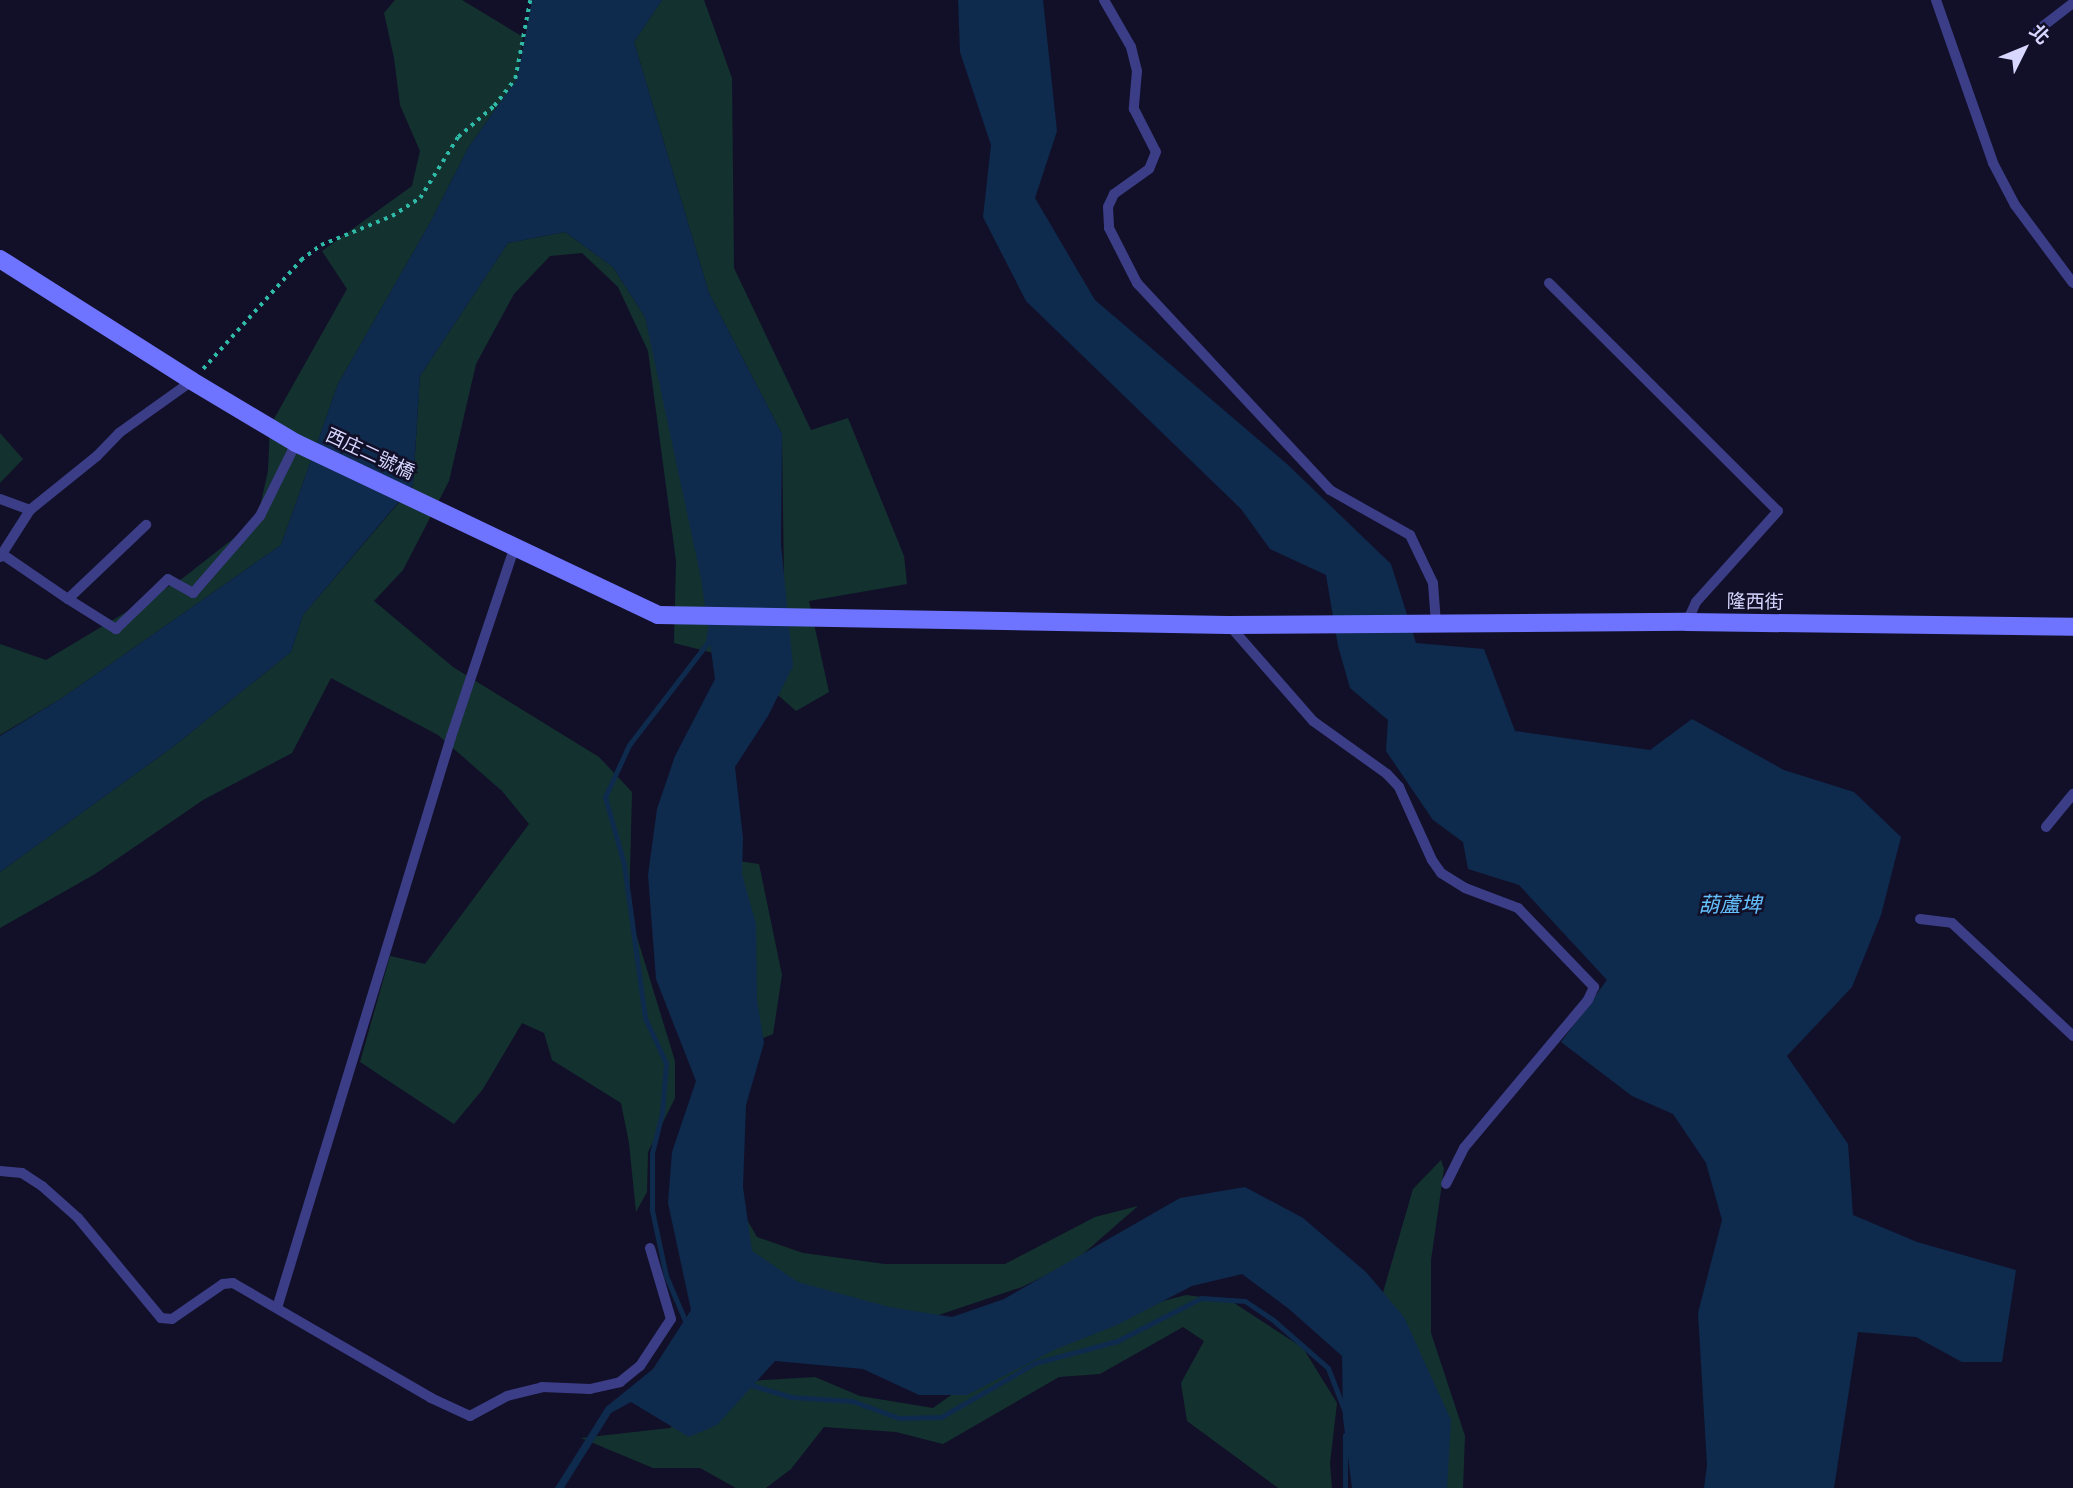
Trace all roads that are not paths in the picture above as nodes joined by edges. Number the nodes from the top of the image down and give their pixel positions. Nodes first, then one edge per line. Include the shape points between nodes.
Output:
1 (1104, 0) edge
2 (1936, 0) edge
3 (2073, 3) edge
4 (2038, 30) dead end
5 (0, 259) edge
6 (1549, 283) dead end
7 (2073, 283) edge
8 (192, 381) junction
9 (296, 443) junction
10 (0, 499) edge
11 (30, 510) junction
12 (146, 525) dead end
13 (515, 546) junction
14 (1, 556) edge
15 (68, 598) junction
16 (730, 617) joint
17 (1687, 622) junction
18 (1436, 624) junction
19 (1228, 625) junction
20 (2073, 627) edge
21 (2073, 794) edge
22 (2046, 827) dead end
23 (1920, 919) dead end
24 (2073, 1036) edge
25 (0, 1171) edge
26 (1446, 1184) dead end
27 (650, 1248) dead end
28 (278, 1308) junction

1 - 18 lane via 1131,47 1137,71 1135,109 1156,152 1149,169 1114,194 1108,207 1109,228 1137,284 1331,490 1410,535 1433,583
2 - 7 lane via 1993,163 2015,205
3 - 4 lane
5 - 8 street, 西庄二號橋
6 - 17 lane via 1778,511 1696,602
8 - 9 street, 西庄二號橋
8 - 11 lane via 119,433
9 - 13 street, 西庄二號橋
9 - 15 lane via 260,516 193,593 168,579 116,629
10 - 11 lane
11 - 14 lane
12 - 15 lane
13 - 16 street, 西庄二號橋 via 658,615
13 - 28 lane via 451,737
14 - 15 lane
16 - 19 street, 隆西街
17 - 18 street, 隆西街
17 - 20 street, 隆西街
18 - 19 street, 隆西街
19 - 26 lane via 1313,721 1399,787 1441,873 1465,888 1518,908 1594,987 1464,1148
21 - 22 lane
23 - 24 lane via 1952,923
25 - 28 lane via 22,1173 78,1219 161,1318 172,1319 223,1284 233,1283
27 - 28 lane via 671,1319 640,1366 620,1382 590,1389 542,1387 507,1395 470,1416

